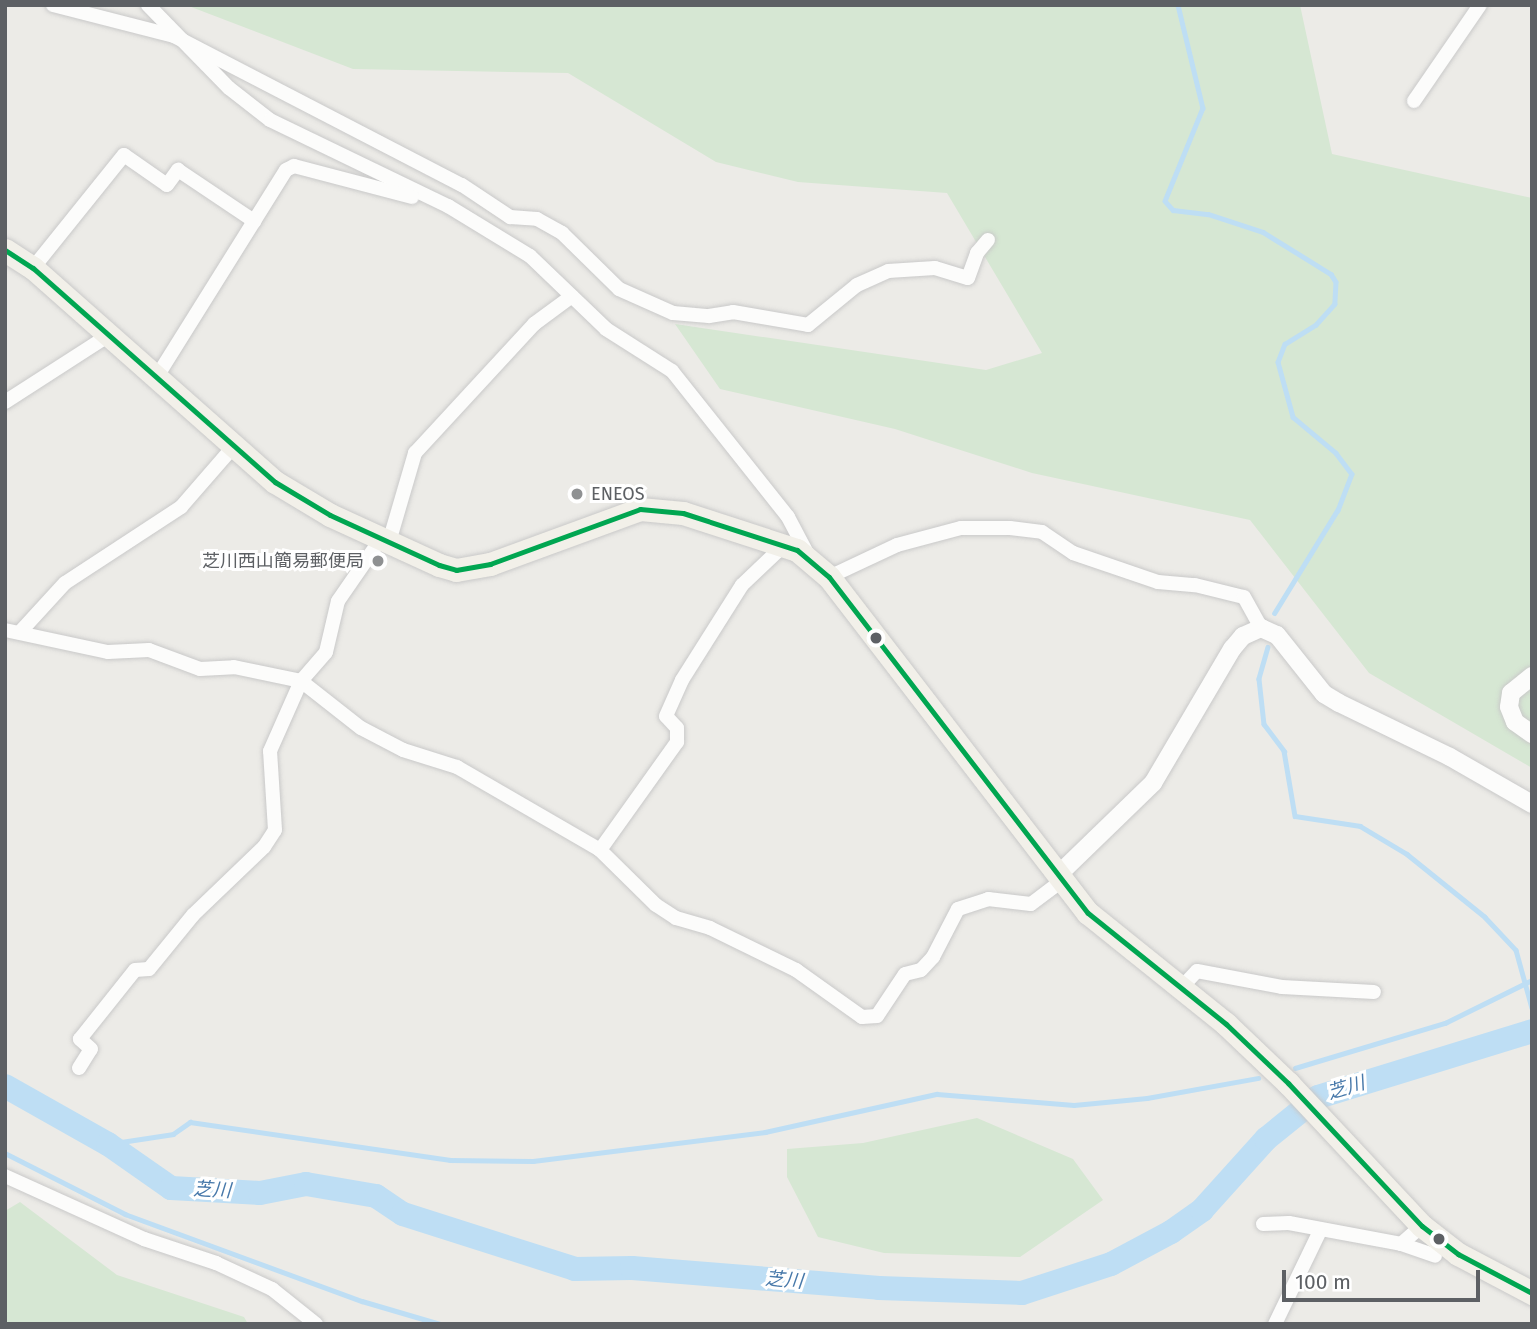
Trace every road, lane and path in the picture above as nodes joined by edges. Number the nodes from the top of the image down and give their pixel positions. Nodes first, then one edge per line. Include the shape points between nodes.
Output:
1 (53, 5) edge
2 (148, 5) edge
3 (1480, 5) edge
4 (174, 36) junction
5 (1413, 101) dead end
6 (435, 202) junction
7 (254, 220) junction
8 (988, 240) dead end
9 (5, 250) edge
10 (33, 268) junction
11 (572, 296) junction
12 (109, 335) junction
13 (156, 378) junction
14 (5, 402) edge
15 (234, 446) junction
16 (385, 540) junction
17 (785, 544) junction
18 (821, 570) junction
19 (1261, 628) junction
20 (5, 630) edge
21 (21, 631) junction
22 (1532, 676) edge
23 (302, 681) junction
24 (1532, 734) edge
25 (1532, 804) edge
26 (600, 850) junction
27 (1059, 878) junction
28 (1181, 988) junction
29 (1374, 992) dead end
30 (79, 1068) dead end
31 (5, 1176) edge
32 (1263, 1224) dead end
33 (1422, 1226) junction
34 (1320, 1231) junction
35 (1401, 1244) junction
36 (1435, 1256) dead end
37 (1532, 1293) edge
38 (316, 1324) edge
39 (1275, 1324) edge

1 - 4 street
2 - 4 street
3 - 5 street
4 - 6 street via 270,120
4 - 8 street via 462,185 510,217 537,219 562,233 619,289 673,313 709,316 733,312 808,325 857,285 888,271 935,268 968,278 977,253
6 - 7 street via 294,166
6 - 11 street via 530,256
7 - 10 street via 178,170 167,186 124,155
7 - 13 street
9 - 10 main road
10 - 12 main road
11 - 16 street via 534,324 415,453
11 - 18 street via 606,330 672,371 788,517
12 - 13 main road
12 - 14 street
13 - 15 main road
15 - 16 main road via 303,500
15 - 21 street via 181,507 65,583
16 - 17 main road via 439,565 472,569 628,511 668,509
16 - 23 street via 338,601 326,652
17 - 18 main road
17 - 26 street via 742,585 682,680 666,716 677,729 677,742
18 - 19 street via 961,528 1042,532 1073,553 1157,582 1195,585 1244,597
18 - 27 main road
19 - 25 street via 1277,635 1324,694
19 - 27 street via 1243,636 1232,649 1153,783
20 - 21 street
21 - 23 street via 108,652 149,650 200,669 234,667
22 - 24 street via 1511,693 1509,707 1516,722
23 - 26 street via 361,728 403,750 457,767
23 - 30 street via 270,751 275,830 264,847 193,915 149,969 135,970 80,1039 91,1049
26 - 27 street via 656,905 796,970 862,1017 877,1016 905,974 921,970 933,957 958,909 988,899 1031,904
27 - 28 main road via 1088,913
28 - 29 street via 1198,971 1282,987
28 - 33 main road via 1289,1083
31 - 38 street via 144,1240 216,1263 261,1284
32 - 34 street via 1289,1223
33 - 35 street
33 - 37 main road via 1458,1254
34 - 35 street
34 - 39 street
35 - 36 street

